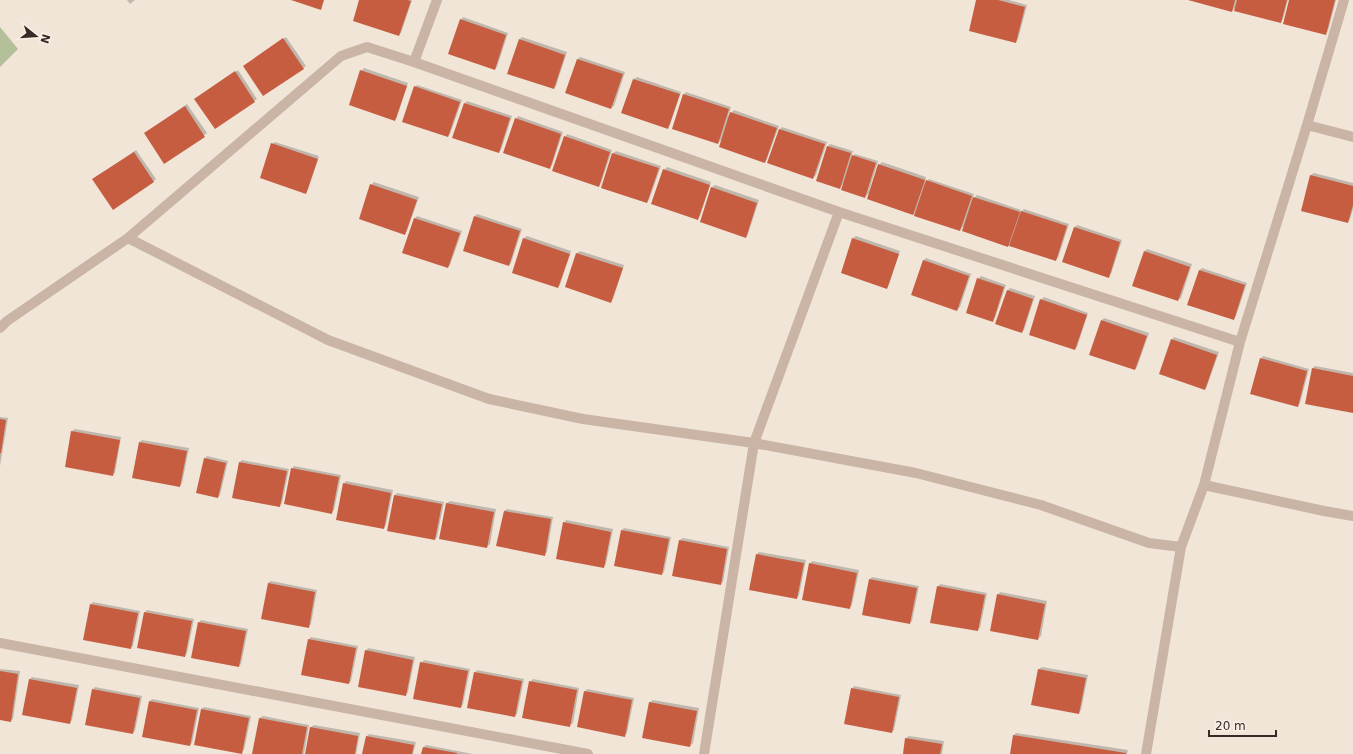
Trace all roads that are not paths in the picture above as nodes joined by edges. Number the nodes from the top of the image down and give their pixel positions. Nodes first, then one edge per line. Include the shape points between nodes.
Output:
1 (437, 0) edge
2 (1344, 0) edge
3 (414, 62) junction
4 (1307, 124) junction
5 (1353, 136) edge
6 (839, 212) junction
7 (128, 238) junction
8 (0, 328) edge
9 (1240, 342) junction
10 (754, 443) junction
11 (1204, 484) junction
12 (1353, 516) edge
13 (1181, 547) junction
14 (0, 643) edge
15 (588, 754) edge
16 (704, 754) edge
17 (1146, 754) edge

1 - 3 street
2 - 4 street
3 - 6 street
3 - 7 street via 367,47 341,56
4 - 5 street
4 - 9 street
6 - 9 street
6 - 10 street
7 - 8 street
7 - 10 street via 328,340 489,399 584,419
9 - 11 street
10 - 13 street via 916,473 1041,505 1149,544
10 - 16 street
11 - 12 street
11 - 13 street
13 - 17 street
14 - 15 street

